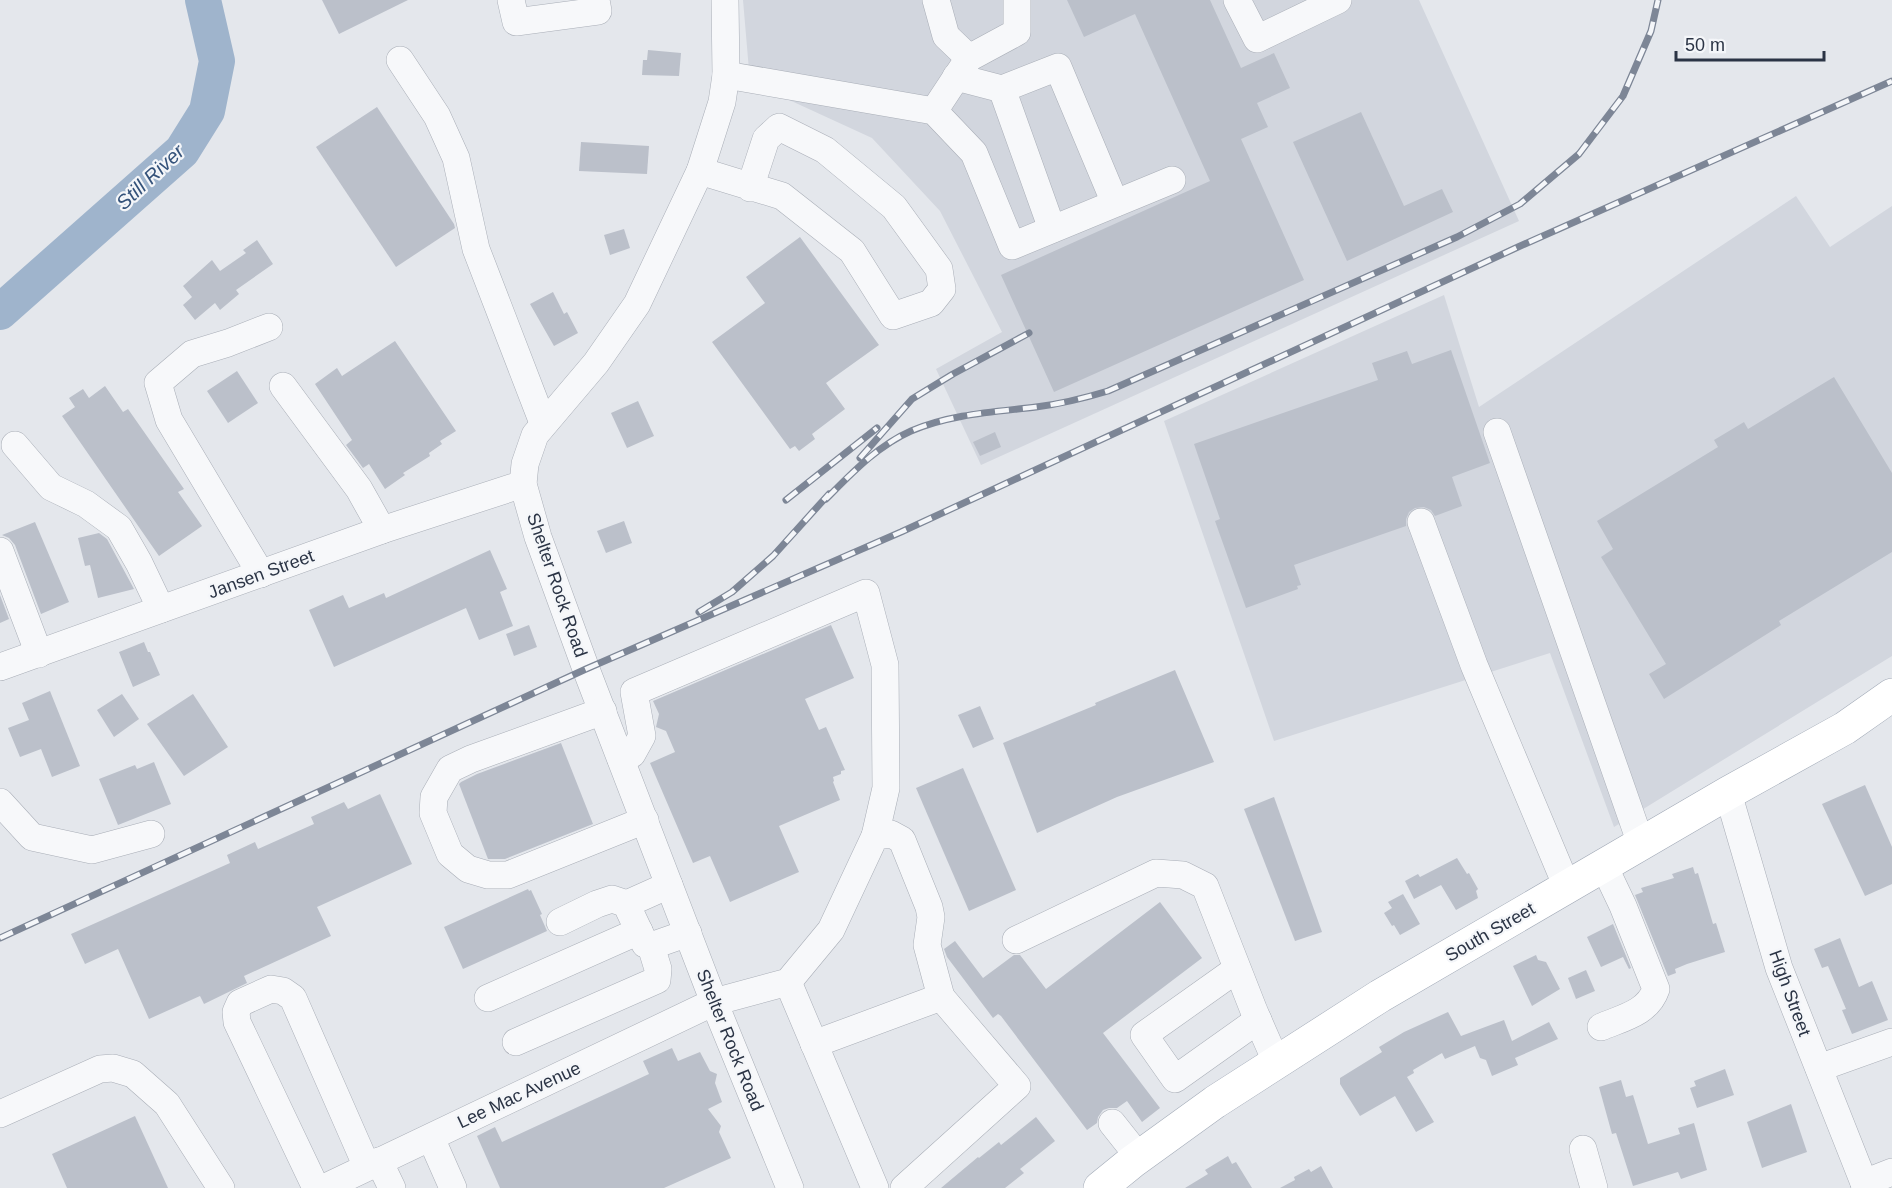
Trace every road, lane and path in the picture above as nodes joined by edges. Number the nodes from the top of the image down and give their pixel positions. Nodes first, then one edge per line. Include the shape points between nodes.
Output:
1 (512, 0) edge
2 (596, 0) edge
3 (725, 0) edge
4 (936, 0) edge
5 (1017, 0) edge
6 (1237, 0) edge
7 (1338, 0) edge
8 (400, 60) dead end
9 (962, 67) junction
10 (726, 75) junction
11 (1002, 89) junction
12 (934, 111) junction
13 (700, 171) junction
14 (1172, 180) dead end
15 (750, 188) junction
16 (1115, 203) junction
17 (1052, 230) junction
18 (269, 327) dead end
19 (283, 386) dead end
20 (543, 423) junction
21 (1497, 432) dead end
22 (15, 445) dead end
23 (523, 484) junction
24 (1421, 522) dead end
25 (382, 530) junction
26 (0, 550) edge
27 (261, 574) junction
28 (161, 609) junction
29 (39, 654) junction
30 (0, 668) edge
31 (1892, 695) edge
32 (603, 711) junction
33 (621, 759) junction
34 (1728, 792) junction
35 (0, 801) edge
36 (645, 820) junction
37 (151, 834) dead end
38 (875, 836) junction
39 (1641, 844) junction
40 (1604, 866) junction
41 (669, 885) junction
42 (1567, 887) junction
43 (630, 905) junction
44 (560, 922) dead end
45 (688, 933) junction
46 (645, 938) junction
47 (1016, 940) dead end
48 (1237, 969) junction
49 (788, 982) junction
50 (941, 997) junction
51 (488, 998) dead end
52 (714, 1002) junction
53 (1258, 1020) junction
54 (1601, 1026) dead end
55 (516, 1042) dead end
56 (1892, 1042) edge
57 (814, 1044) junction
58 (1279, 1061) junction
59 (1819, 1068) junction
60 (0, 1114) edge
61 (1112, 1123) dead end
62 (430, 1138) junction
63 (1583, 1149) dead end
64 (1139, 1157) junction
65 (373, 1164) junction
66 (1892, 1172) edge
67 (1865, 1185) edge
68 (221, 1188) edge
69 (316, 1188) edge
70 (324, 1188) edge
71 (392, 1188) edge
72 (453, 1188) edge
73 (789, 1188) edge
74 (874, 1188) edge
75 (904, 1188) edge
76 (1100, 1188) edge
77 (1594, 1188) edge

1 - 2 street via 516,22 598,11
3 - 10 street, Shelter Rock Road
4 - 9 street via 946,36
5 - 9 street via 1017,32
6 - 7 street via 1257,39
8 - 20 street via 437,116 456,158 476,249
9 - 11 street
9 - 12 street
10 - 12 street
10 - 13 street, Shelter Rock Road via 722,102
11 - 16 street via 1058,67
11 - 17 street
12 - 17 street via 974,153 1012,246
13 - 15 street
13 - 20 street, Shelter Rock Road via 637,304 596,363
14 - 16 street
15 - 15 street via 782,196 852,250 893,316 931,303 942,289 939,269 894,207 825,150 779,127 766,139
16 - 17 street
18 - 27 street via 192,354 158,383 169,420
19 - 25 street via 359,489
20 - 23 street, Shelter Rock Road via 529,448
21 - 39 street
22 - 28 street via 51,487 86,504 118,528
23 - 25 street, Jansen Street
23 - 32 street, Shelter Rock Road via 538,537
24 - 42 street via 1474,665
25 - 27 street, Jansen Street
26 - 29 street
27 - 28 street, Jansen Street
28 - 29 street, Jansen Street
29 - 30 street, Jansen Street
31 - 34 main road, South Street via 1845,728
32 - 33 street, Shelter Rock Road
32 - 36 street via 450,769 434,797 433,813 450,854 468,869 488,875 508,875
33 - 36 street, Shelter Rock Road
33 - 38 street via 632,754 642,736 634,692 866,593 885,665 886,788
34 - 39 main road, South Street
34 - 59 street, High Street via 1779,968
35 - 37 street via 32,837 92,850
36 - 41 street, Shelter Rock Road
38 - 49 street via 831,930
38 - 50 street via 891,834 902,840 929,907 927,945
39 - 40 main road, South Street
40 - 42 main road, South Street
40 - 54 street via 1656,989 1645,1008
41 - 43 street
41 - 45 street, Shelter Rock Road
42 - 58 main road, South Street via 1380,996
43 - 44 street via 612,900
43 - 46 street
45 - 46 street
45 - 52 street, Shelter Rock Road
46 - 51 street
46 - 55 street via 658,969 657,980
47 - 48 street via 1156,873 1183,874 1205,886
48 - 53 street
48 - 53 street via 1144,1035 1175,1079
49 - 52 street, Lee Mac Avenue
49 - 57 street
50 - 57 street
50 - 75 street via 1017,1086
52 - 62 street, Lee Mac Avenue
52 - 73 street, Shelter Rock Road
53 - 58 street
56 - 59 street
57 - 74 street
58 - 64 main road, South Street
59 - 67 street, High Street
60 - 68 street via 100,1069 133,1074 167,1104
61 - 64 street
62 - 65 street, Lee Mac Avenue
62 - 72 street
63 - 77 street
64 - 76 main road, South Street
65 - 69 street via 293,998 271,989 240,1003 237,1022
65 - 70 street, Lee Mac Avenue
65 - 71 street
66 - 67 street

